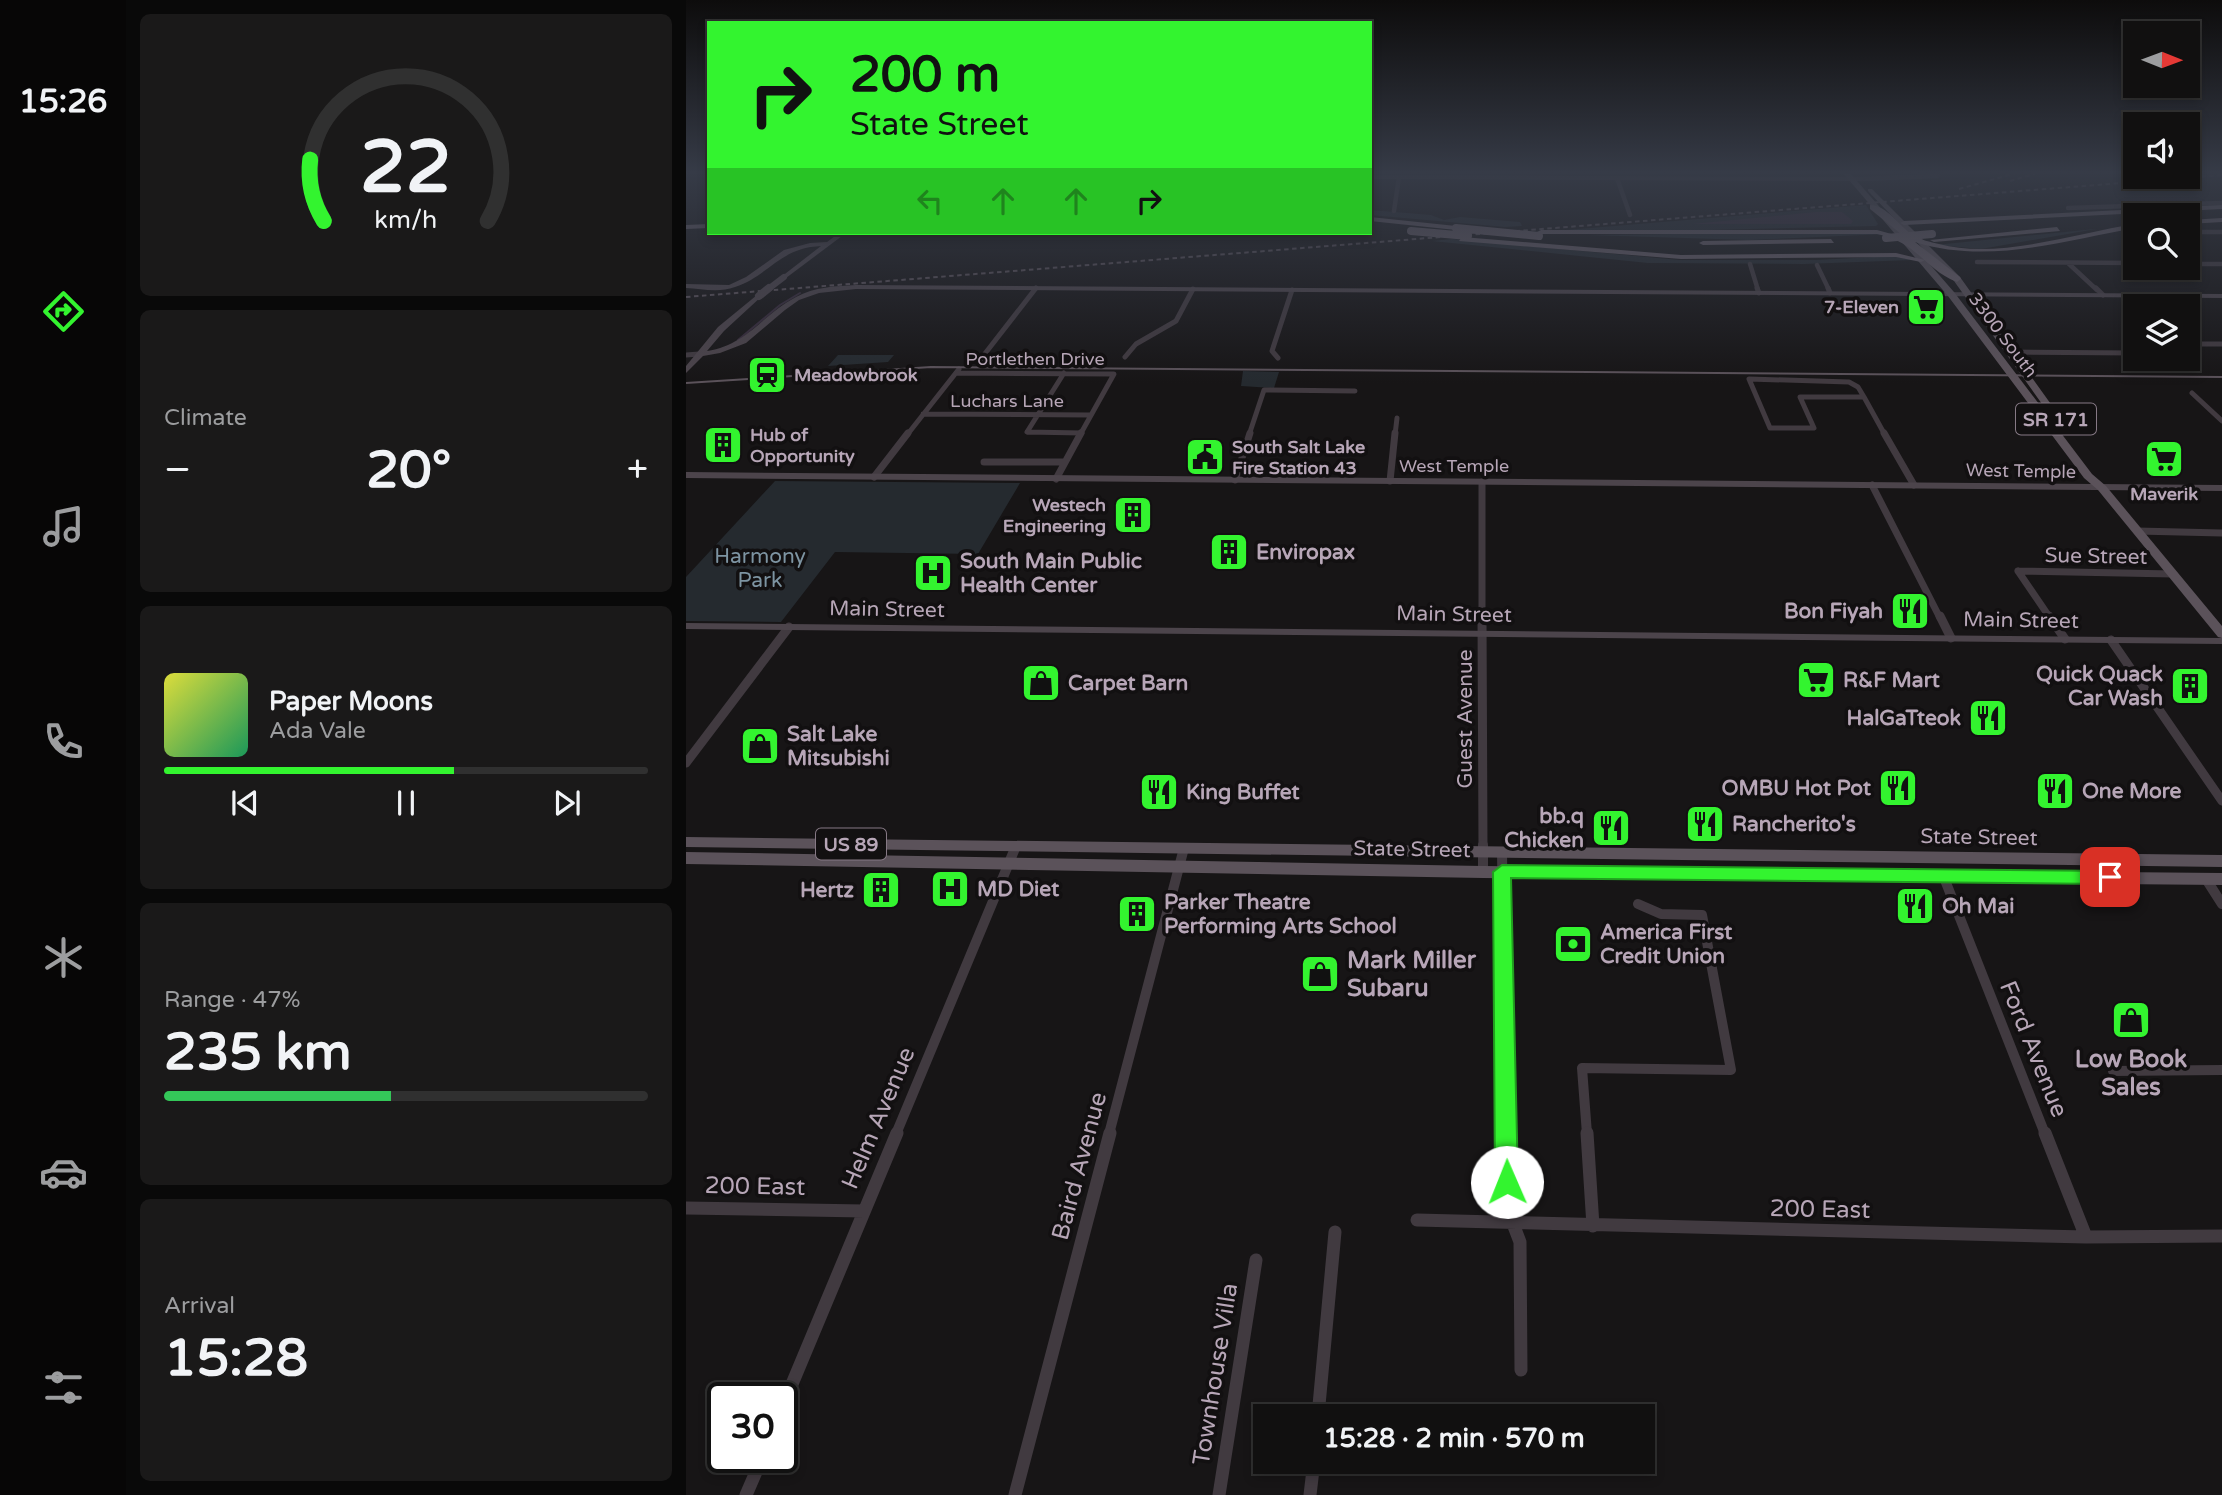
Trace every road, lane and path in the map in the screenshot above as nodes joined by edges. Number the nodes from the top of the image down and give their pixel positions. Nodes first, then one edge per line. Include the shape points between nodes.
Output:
1 (806, 243) edge
2 (1504, 243) edge
3 (1566, 243) edge
4 (1670, 243) edge
5 (1673, 243) dead end
6 (1693, 243) dead end
7 (1716, 243) edge
8 (1866, 243) edge
9 (1903, 243) edge
10 (1913, 243) edge
11 (1915, 243) edge
12 (1929, 243) edge
13 (2034, 243) edge
14 (828, 244) joint
15 (799, 245) junction
16 (2017, 246) junction
17 (1784, 258) junction
18 (1919, 258) junction
19 (1977, 262) dead end
20 (2068, 263) junction
21 (2123, 263) edge
22 (1750, 264) dead end
23 (2200, 264) edge
24 (2222, 264) edge
25 (1817, 265) dead end
26 (1958, 281) junction
27 (686, 286) edge
28 (1036, 288) junction
29 (1193, 289) junction
30 (1292, 290) junction
31 (1759, 293) junction
32 (1830, 293) junction
33 (1951, 294) junction
34 (1967, 295) junction
35 (2103, 295) junction
36 (2222, 296) edge
37 (1984, 341) junction
38 (2200, 344) edge
39 (2222, 344) edge
40 (739, 346) joint
41 (2007, 352) junction
42 (2123, 353) edge
43 (699, 354) junction
44 (686, 355) edge
45 (1125, 357) dead end
46 (1278, 358) dead end
47 (979, 359) dead end
48 (686, 371) edge
49 (1064, 373) junction
50 (1355, 391) dead end
51 (2192, 393) dead end
52 (1864, 397) junction
53 (923, 414) junction
54 (1038, 415) junction
55 (1091, 415) junction
56 (1397, 418) dead end
57 (2222, 421) edge
58 (1082, 433) junction
59 (984, 462) dead end
60 (1065, 462) junction
61 (686, 475) edge
62 (874, 477) junction
63 (1056, 478) junction
64 (1235, 480) junction
65 (1390, 481) junction
66 (1482, 482) junction
67 (1872, 485) junction
68 (1914, 485) junction
69 (2102, 488) junction
70 (2222, 488) edge
71 (2137, 531) junction
72 (2222, 533) edge
73 (2173, 574) junction
74 (686, 626) edge
75 (789, 627) junction
76 (1483, 634) junction
77 (2222, 634) edge
78 (1951, 638) junction
79 (2065, 639) junction
80 (2111, 640) junction
81 (2222, 641) edge
82 (686, 762) edge
83 (2222, 801) edge
84 (686, 842) edge
85 (1016, 846) junction
86 (1184, 848) junction
87 (1483, 852) junction
88 (1502, 852) junction
89 (686, 858) edge
90 (2222, 861) edge
91 (1009, 862) junction
92 (1179, 866) junction
93 (1483, 872) junction
94 (1502, 872) junction
95 (1943, 875) junction
96 (2214, 879) edge
97 (1638, 904) dead end
98 (2222, 904) edge
99 (2222, 1070) edge
100 (2113, 1071) dead end
101 (686, 1208) edge
102 (864, 1211) junction
103 (1417, 1220) dead end
104 (1511, 1222) junction
105 (1593, 1226) junction
106 (1335, 1232) dead end
107 (2222, 1236) edge
108 (2086, 1237) junction
109 (1256, 1260) dead end
110 (1521, 1370) dead end
111 (793, 1382) edge
112 (1319, 1404) edge
113 (756, 1473) edge
114 (1312, 1474) edge
115 (746, 1495) edge
116 (1015, 1495) edge
117 (1219, 1495) edge
118 (1310, 1495) edge

1 - 15 street
2 - 17 highway, bridge via 1641,255
3 - 8 highway, bridge via 1680,250
4 - 5 highway
6 - 7 highway
9 - 17 highway via 1882,253
10 - 18 highway
11 - 26 highway
12 - 16 highway via 1972,252
13 - 16 highway
14 - 15 street
14 - 43 street, bridge via 759,296
15 - 27 street via 734,286
16 - 26 highway via 1953,258 1949,261
17 - 18 highway
18 - 33 main road, 3300 South / SR 171
19 - 20 street
20 - 21 street
20 - 35 street
22 - 31 street
23 - 24 street
25 - 32 street
26 - 34 main road, 3300 South / SR 171
28 - 29 street
28 - 40 street via 820,290 790,303
28 - 47 street
29 - 30 street
29 - 45 street via 1176,321 1136,344
30 - 31 street
30 - 46 street via 1272,351
31 - 32 street
32 - 33 street
33 - 34 street
33 - 37 main road, 3300 South / SR 171
34 - 35 street
34 - 41 main road, 3300 South / SR 171
35 - 36 street
37 - 41 main road
37 - 69 main road, 3300 South / SR 171
38 - 39 street
40 - 43 street
41 - 42 street
41 - 69 main road, 3300 South / SR 171 via 2100,476
43 - 44 street
43 - 48 street
49 - 53 street, Portlethen Drive via 958,371
49 - 54 street
49 - 55 street, Portlethen Drive via 1114,374
50 - 64 street via 1264,390
51 - 57 street
52 - 52 street via 1800,397 1814,428 1770,428 1749,379 1849,382
52 - 68 street
53 - 54 street, Luchars Lane
53 - 62 street
54 - 55 street, Luchars Lane
54 - 58 street via 1027,432
55 - 58 street
56 - 65 street
58 - 60 street
59 - 60 street
60 - 63 street
61 - 62 street, West Temple
62 - 63 street, West Temple
63 - 64 street, West Temple
64 - 65 street, West Temple
65 - 66 street, West Temple
66 - 67 street, West Temple
66 - 76 street, Guest Avenue
67 - 68 street, West Temple
67 - 78 street
68 - 69 street, West Temple
69 - 70 street, West Temple
69 - 71 main road, 3300 South / SR 171
71 - 72 street
71 - 73 main road, 3300 South / SR 171
73 - 77 main road, 3300 South / SR 171
73 - 79 street, Sue Street via 2018,571
74 - 75 street, Main Street
75 - 76 street, Main Street
75 - 82 street
76 - 78 street, Main Street
76 - 87 street, Guest Avenue
78 - 79 street, Main Street
79 - 80 street, Main Street
80 - 81 street, Main Street
80 - 83 street
84 - 85 main road, State Street / US 89
85 - 86 main road, State Street / US 89
85 - 91 street, Helm Avenue
86 - 87 main road, State Street / US 89
86 - 92 street, Baird Avenue
87 - 88 main road, State Street / US 89
87 - 93 street, Guest Avenue
88 - 90 main road, State Street / US 89
88 - 94 street
89 - 91 main road, State Street / US 89
91 - 92 main road, State Street / US 89
91 - 102 street, Helm Avenue
92 - 93 main road, State Street / US 89
92 - 116 street, Baird Avenue
93 - 94 main road, State Street / US 89
94 - 95 main road, State Street / US 89
94 - 104 street
95 - 96 main road, State Street / US 89
95 - 108 street, Ford Avenue
96 - 98 street
97 - 105 street via 1661,914 1702,915 1731,1070 1582,1069
99 - 100 street
101 - 102 street, 200 East
102 - 111 street, Helm Avenue
103 - 104 street, 200 East
104 - 105 street, 200 East
104 - 110 street via 1520,1242
105 - 108 street, 200 East
106 - 112 street
107 - 108 street, 200 East
109 - 117 street, Townhouse Villa
113 - 115 street
114 - 118 street

